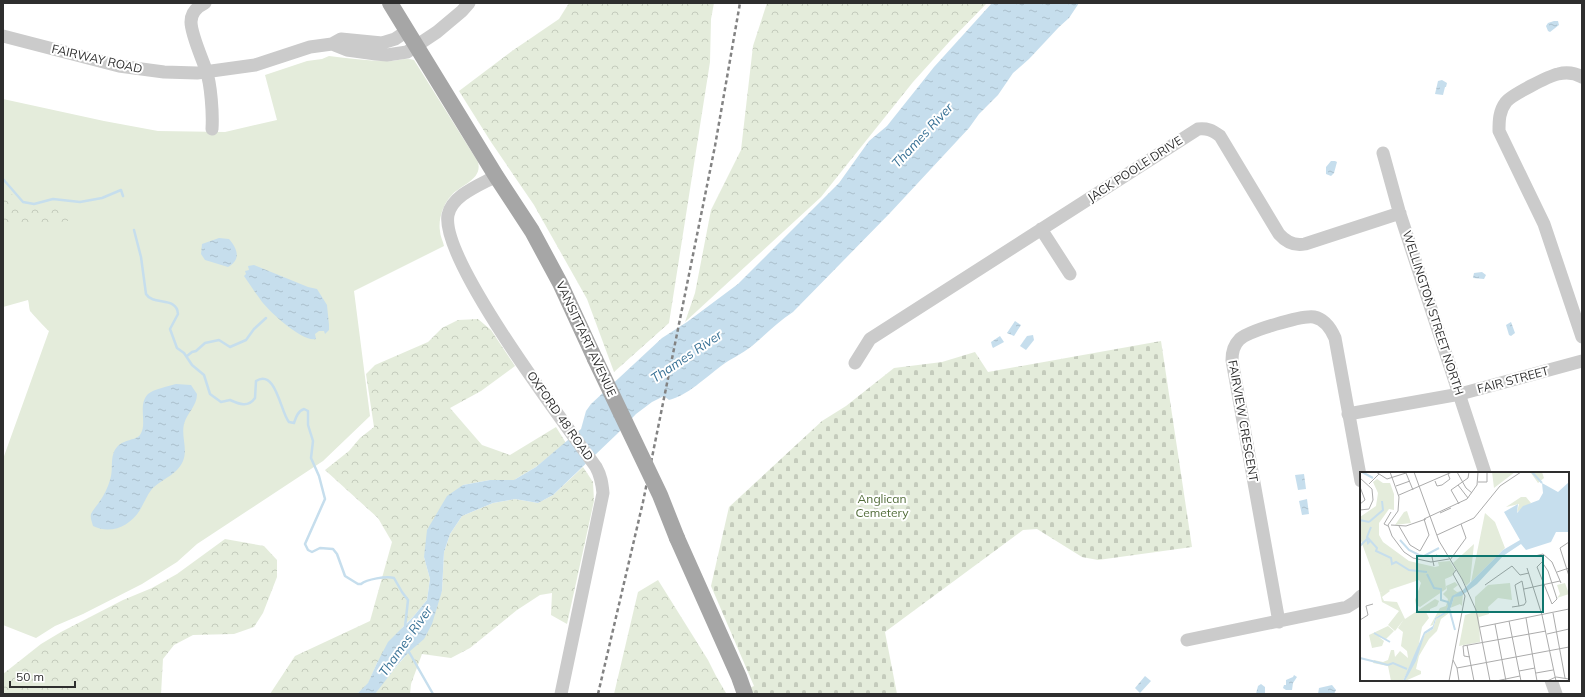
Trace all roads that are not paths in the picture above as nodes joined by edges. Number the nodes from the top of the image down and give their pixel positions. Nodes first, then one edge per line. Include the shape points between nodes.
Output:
1 (205, 3) edge
2 (390, 3) edge
3 (469, 3) edge
4 (407, 31) junction
5 (3, 36) edge
6 (332, 44) junction
7 (416, 45) junction
8 (207, 73) junction
9 (1582, 77) edge
10 (212, 129) dead end
11 (1383, 153) dead end
12 (496, 176) junction
13 (1400, 213) junction
14 (1041, 229) junction
15 (1070, 274) dead end
16 (1582, 337) edge
17 (1582, 361) edge
18 (855, 363) dead end
19 (1460, 394) junction
20 (1348, 414) junction
21 (1485, 472) edge
22 (1360, 476) edge
23 (1360, 597) edge
24 (1279, 622) junction
25 (1187, 640) dead end
26 (1551, 681) edge
27 (560, 694) edge
28 (745, 694) edge
29 (1556, 694) edge

1 - 8 street via 194,11 191,21
2 - 4 main road, VANSITTART AVENUE
3 - 7 street, FAIRWAY ROAD via 437,32
4 - 6 street, FAIRWAY ROAD via 395,39 382,43 341,39
4 - 7 main road, VANSITTART AVENUE
5 - 8 street, FAIRWAY ROAD via 119,66 164,72
6 - 7 street, FAIRWAY ROAD via 347,50 387,55 407,52
6 - 8 street, FAIRWAY ROAD via 310,47 255,65
7 - 12 main road, VANSITTART AVENUE
8 - 10 street
9 - 16 street via 1571,73 1557,74 1516,95 1502,108 1498,121 1499,131 1542,219
11 - 13 street, WELLINGTON STREET NORTH
12 - 27 street, OXFORD 48 ROAD via 461,196 453,204 448,215 448,228 455,249 490,315 596,467 600,474 603,493
12 - 28 main road, VANSITTART AVENUE, bridge via 532,231 560,283 660,495
13 - 14 street, JACK POOLE DRIVE via 1296,245 1280,234 1220,136 1206,128 1198,129
13 - 19 street, WELLINGTON STREET NORTH
14 - 15 street
14 - 18 street, JACK POOLE DRIVE via 870,339
17 - 19 street, FAIR STREET
19 - 20 street, FAIR STREET
19 - 21 street, WELLINGTON STREET NORTH
20 - 22 street, FAIRVIEW CRESCENT
20 - 24 street, FAIRVIEW CRESCENT via 1335,337 1323,321 1315,317 1300,318 1249,334 1235,345 1232,360
23 - 24 street via 1348,607
24 - 25 street
26 - 29 street

